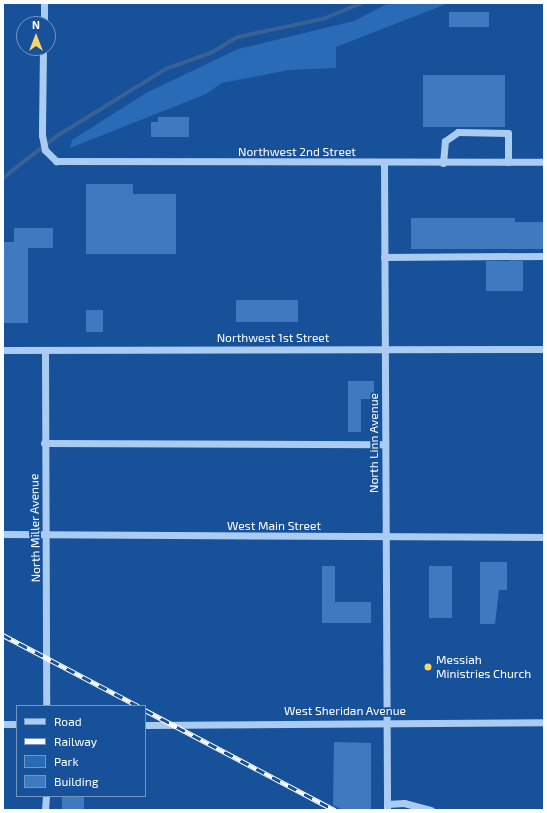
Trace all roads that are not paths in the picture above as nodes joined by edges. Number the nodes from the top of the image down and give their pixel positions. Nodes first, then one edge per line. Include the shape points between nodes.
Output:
1 (44, 3) edge
2 (44, 16) edge
3 (43, 56) edge
4 (508, 162) junction
5 (544, 162) edge
6 (384, 163) junction
7 (443, 163) junction
8 (544, 256) edge
9 (384, 257) junction
10 (385, 349) junction
11 (544, 349) edge
12 (3, 350) edge
13 (46, 350) junction
14 (44, 443) junction
15 (385, 444) junction
16 (3, 534) edge
17 (45, 536) junction
18 (544, 536) edge
19 (385, 537) junction
20 (46, 705) edge
21 (387, 722) junction
22 (544, 722) edge
23 (3, 724) edge
24 (16, 724) edge
25 (146, 725) edge
26 (46, 797) edge
27 (387, 807) edge
28 (46, 810) edge
29 (431, 810) edge

1 - 2 street
3 - 6 street, Northwest 2nd Street via 42,135 49,154 76,164
4 - 5 street, Northwest 2nd Street
4 - 7 street, Northwest 2nd Street
4 - 7 street via 508,133 458,132 447,137
6 - 7 street, Northwest 2nd Street
6 - 9 street, North Linn Avenue
8 - 9 street
9 - 10 street, North Linn Avenue
10 - 11 street, Northwest 1st Street
10 - 13 street, Northwest 1st Street
10 - 15 street, North Linn Avenue
12 - 13 street, Northwest 1st Street
13 - 14 street, North Miller Avenue
14 - 15 street
14 - 17 street, North Miller Avenue
15 - 19 street, North Linn Avenue
16 - 17 street, West Main Street
17 - 19 street, West Main Street
17 - 20 street, North Miller Avenue
18 - 19 street, West Main Street
19 - 21 street, North Linn Avenue
21 - 22 street, West Sheridan Avenue
21 - 25 street, West Sheridan Avenue
21 - 27 street, North Linn Avenue
23 - 24 street
26 - 28 street
27 - 29 street via 404,803

